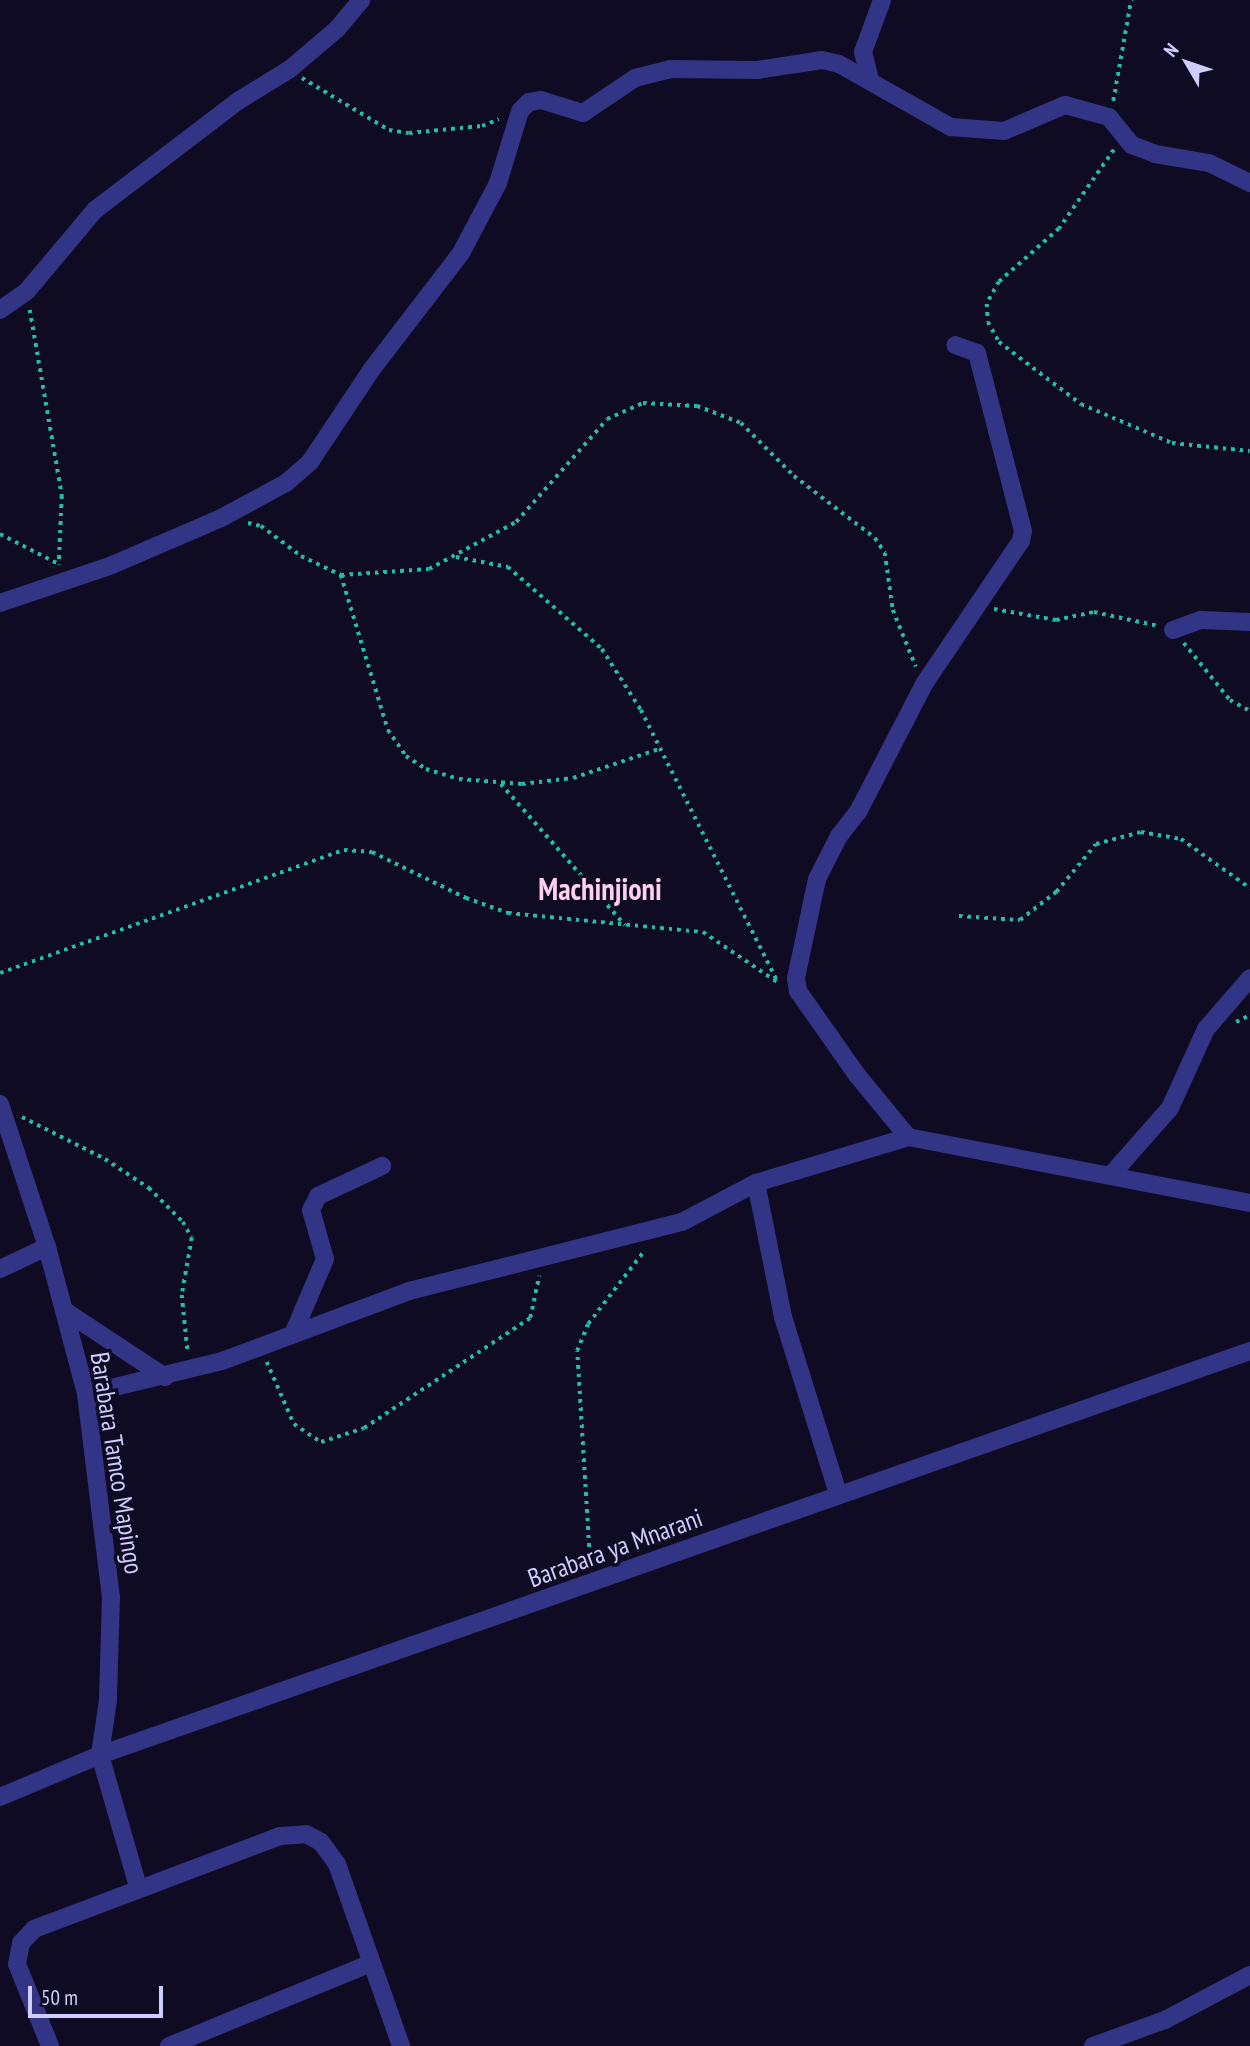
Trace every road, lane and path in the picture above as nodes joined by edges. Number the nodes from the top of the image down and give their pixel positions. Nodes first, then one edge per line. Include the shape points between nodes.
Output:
1 (360, 0) edge
2 (882, 0) edge
3 (1131, 0) edge
4 (290, 69) junction
5 (870, 80) junction
6 (520, 111) junction
7 (1109, 117) junction
8 (1122, 134) junction
9 (1250, 183) edge
10 (27, 291) junction
11 (0, 310) edge
12 (954, 345) dead end
13 (1250, 451) edge
14 (221, 518) junction
15 (0, 534) edge
16 (454, 557) junction
17 (60, 573) junction
18 (341, 575) junction
19 (0, 603) edge
20 (979, 604) junction
21 (1250, 622) edge
22 (1173, 629) junction
23 (924, 684) junction
24 (1250, 711) edge
25 (659, 749) junction
26 (499, 782) junction
27 (1250, 888) edge
28 (959, 916) dead end
29 (626, 926) junction
30 (0, 973) edge
31 (1250, 978) edge
32 (779, 983) junction
33 (798, 991) junction
34 (0, 1105) edge
35 (908, 1136) junction
36 (382, 1166) dead end
37 (1111, 1175) junction
38 (756, 1183) junction
39 (1250, 1203) edge
40 (47, 1247) junction
41 (646, 1248) dead end
42 (540, 1260) junction
43 (0, 1269) edge
44 (65, 1311) junction
45 (293, 1334) junction
46 (260, 1346) junction
47 (1250, 1351) edge
48 (190, 1370) junction
49 (165, 1377) junction
50 (86, 1394) junction
51 (838, 1494) junction
52 (592, 1586) junction
53 (100, 1755) junction
54 (0, 1797) edge
55 (138, 1887) junction
56 (369, 1964) junction
57 (1250, 1975) edge
58 (50, 2046) edge
59 (169, 2046) edge
60 (401, 2046) edge
61 (1093, 2046) edge

1 - 4 street via 337,29
2 - 5 street via 863,52
3 - 7 path
4 - 6 path via 389,131 409,134 482,126
4 - 10 street via 237,102 95,210
5 - 6 street via 822,60 757,70 670,69 635,78 583,113 541,100
5 - 7 street via 951,127 968,132 1004,131 1065,105
6 - 14 street via 498,183 438,289 372,369 310,462 286,483
7 - 8 street
8 - 9 street via 1132,145 1154,154 1209,163
8 - 13 path via 1108,166 1059,229 999,282 987,304 988,322 999,342 1081,404 1172,443
10 - 11 street
10 - 17 path via 62,496
12 - 20 street via 977,353 1023,531
14 - 17 street
14 - 18 path via 261,526 301,556
15 - 17 path
16 - 18 path via 429,569
16 - 23 path via 533,508 607,419 643,403 697,406 741,423 794,476 875,538 885,552 903,642
16 - 25 path via 508,566 602,649
17 - 19 street
18 - 26 path via 388,730 406,756 426,769 459,779
20 - 22 path via 1056,620 1094,612
20 - 23 street
21 - 22 street via 1201,620
22 - 24 path via 1230,700
23 - 33 street via 858,812 839,836 817,879 799,957
25 - 26 path via 573,778
25 - 32 path via 738,897 756,947
26 - 29 path
27 - 28 path via 1181,839 1140,832 1096,844 1056,892 1020,920
29 - 30 path via 508,913 466,898 372,852 344,850
29 - 32 path via 703,932
31 - 37 street via 1206,1029 1170,1108
32 - 33 path
33 - 35 street
34 - 40 street, Barabara Tamco Mapingo
34 - 48 path via 104,1159 149,1188 183,1222 192,1238 182,1296
35 - 37 street
35 - 38 street
36 - 45 street via 318,1196 311,1210 325,1259
37 - 39 street
38 - 42 street via 682,1222
38 - 51 street via 783,1317
40 - 43 street
40 - 44 street, Barabara Tamco Mapingo
41 - 52 path via 588,1324 577,1351
42 - 45 street via 409,1291
42 - 46 path via 538,1295 530,1318 364,1428 321,1441 294,1424
44 - 49 street
44 - 50 street, Barabara Tamco Mapingo
45 - 46 street
46 - 48 street
47 - 51 street, Barabara ya Mnarani
48 - 49 street
49 - 50 street
50 - 53 street, Barabara Tamco Mapingo via 111,1597 108,1700
51 - 52 street, Barabara ya Mnarani
52 - 53 street, Barabara ya Mnarani
53 - 54 street, Barabara ya Mnarani
53 - 55 street
55 - 56 street via 280,1836 306,1834 321,1842 337,1864
55 - 58 street via 34,1929 21,1943 17,1964
56 - 59 street
56 - 60 street
57 - 61 street via 1164,2020

